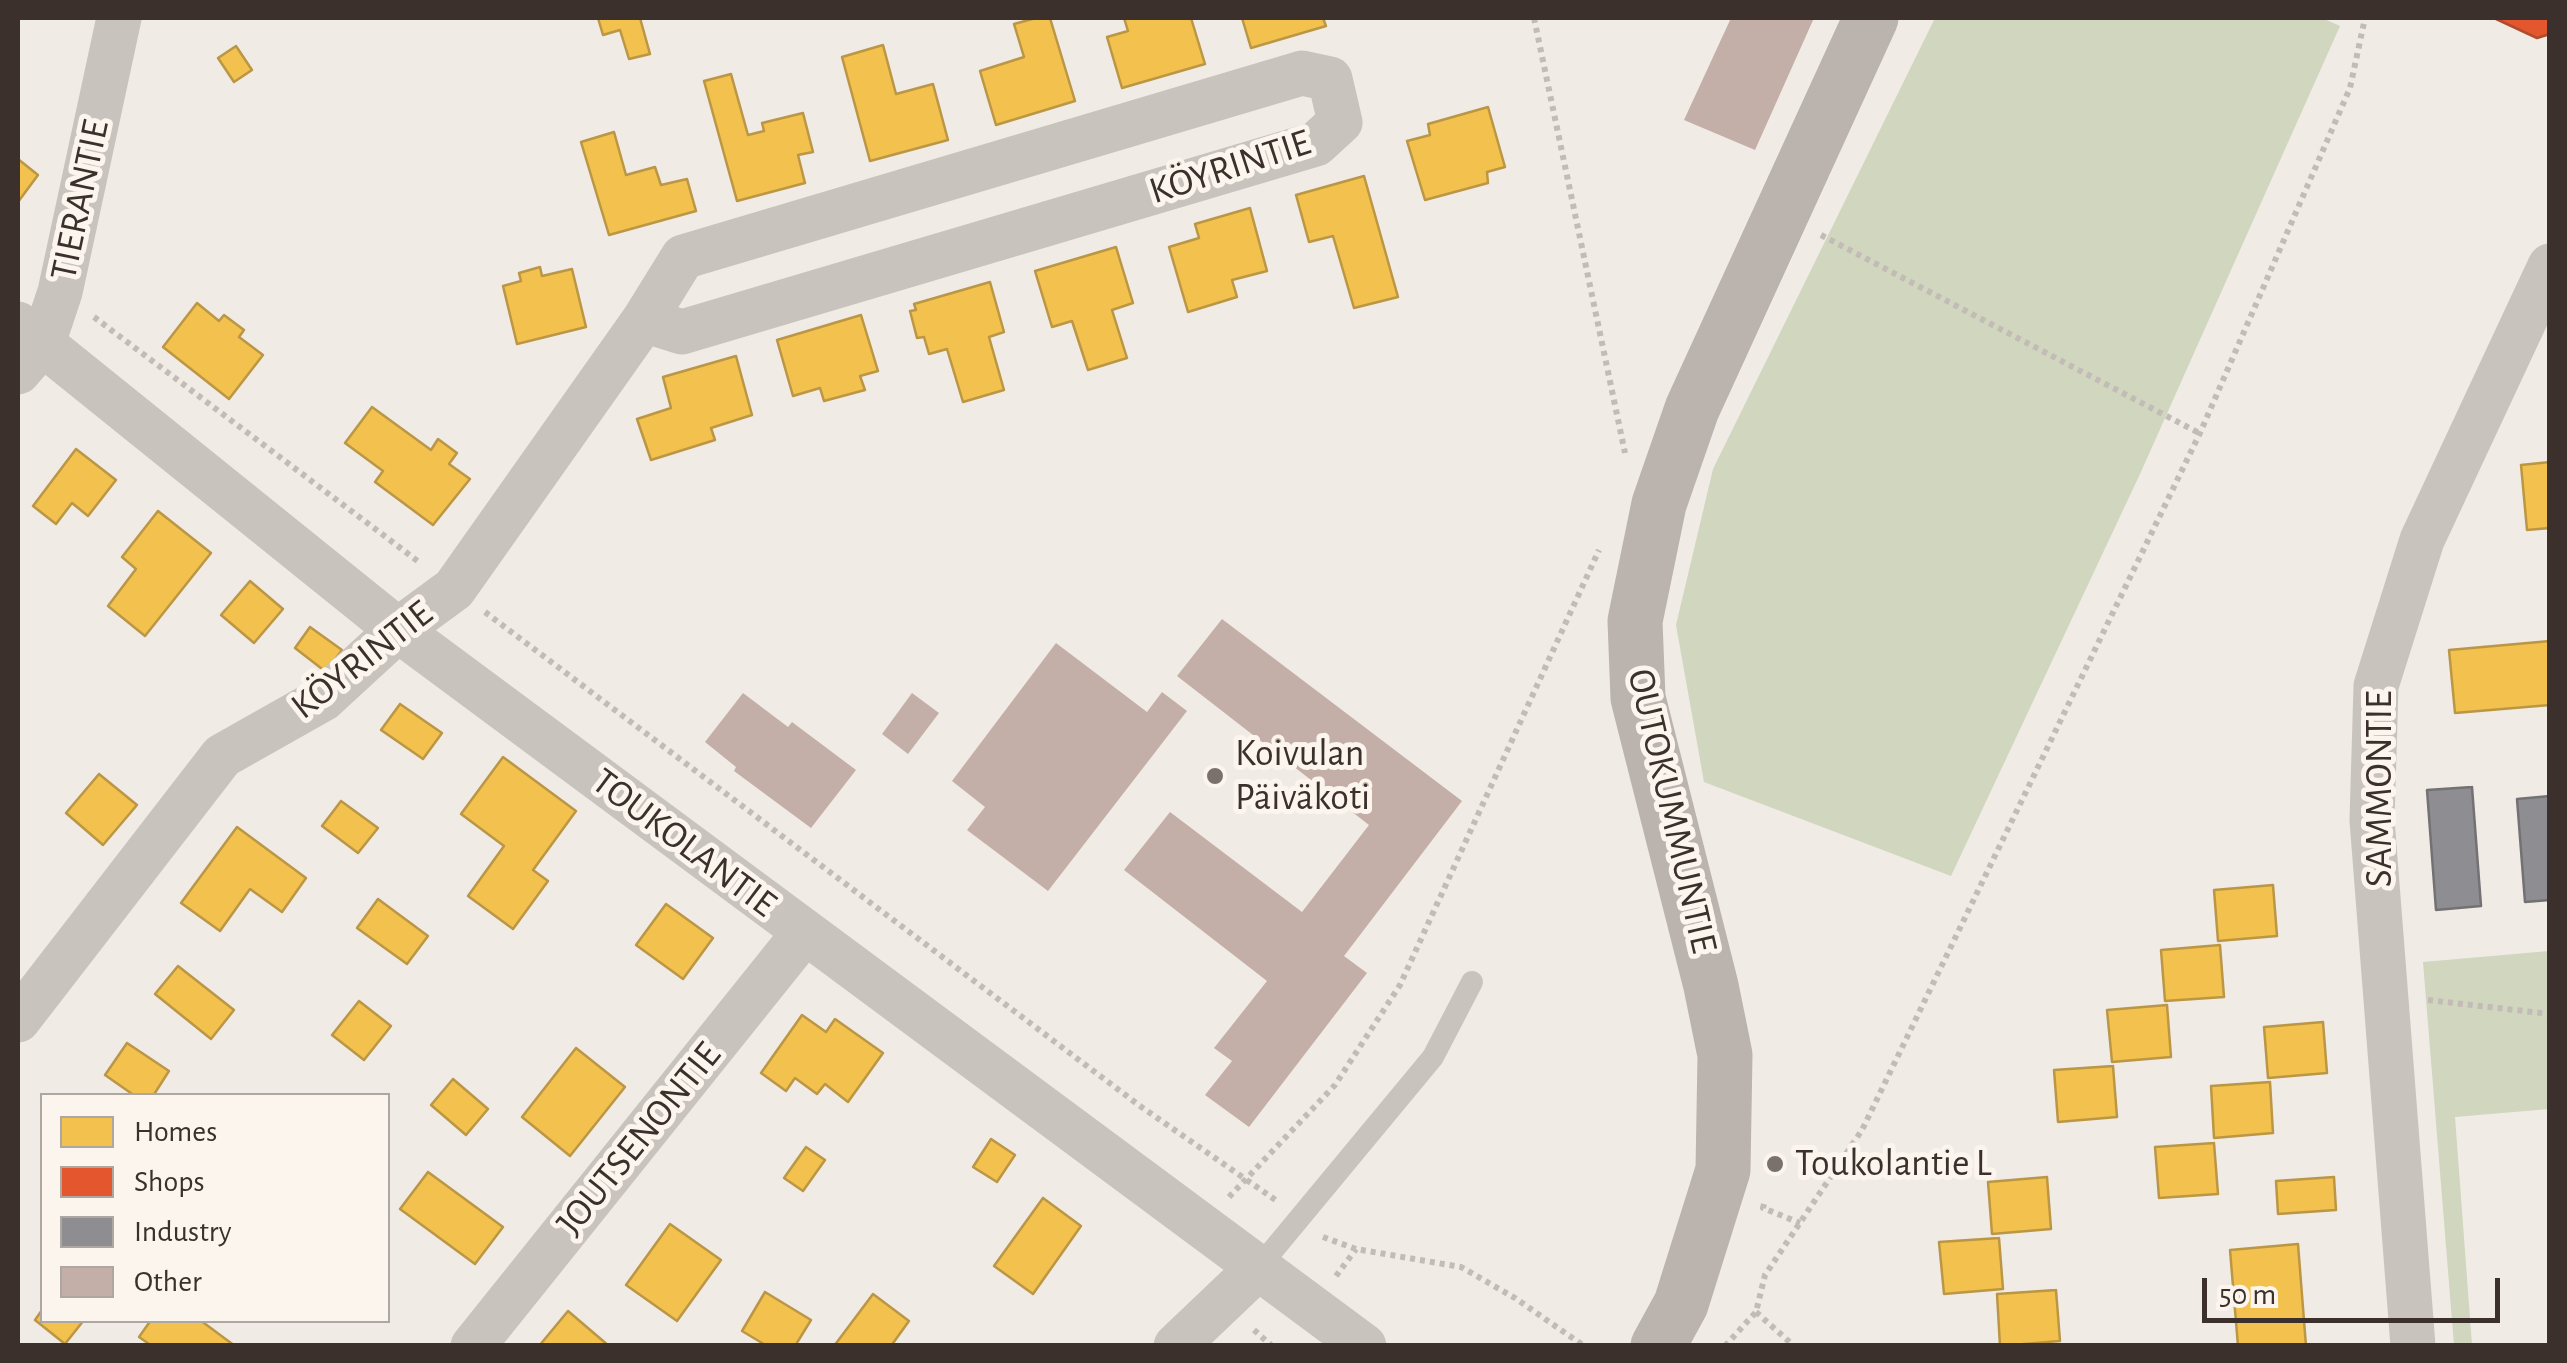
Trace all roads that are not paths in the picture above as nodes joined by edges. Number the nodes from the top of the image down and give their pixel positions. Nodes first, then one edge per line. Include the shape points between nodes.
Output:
1 (119, 18) edge
2 (1871, 18) edge
3 (2550, 266) edge
4 (644, 320) junction
5 (26, 346) edge
6 (398, 630) junction
7 (804, 933) junction
8 (1472, 982) dead end
9 (18, 1020) edge
10 (1260, 1267) junction
11 (474, 1346) edge
12 (1176, 1346) edge
13 (1364, 1346) edge
14 (1658, 1346) edge
15 (2413, 1346) edge

1 - 5 street, TIERANTIE via 60,292
2 - 14 main road, OUTOKUMMUNTIE via 1692,409 1659,504 1635,621 1638,698 1725,1055 1723,1170 1682,1304
3 - 15 street, SAMMONTIE via 2422,540 2376,686 2372,820
4 - 4 street, KÖYRINTIE via 684,257 1302,74 1330,80 1340,122 1316,144 682,332
4 - 6 street, KÖYRINTIE via 454,588
5 - 6 street, TOUKOLANTIE
6 - 7 street, TOUKOLANTIE
6 - 9 street, KÖYRINTIE via 323,700 222,756
7 - 10 street, TOUKOLANTIE
7 - 11 street, JOUTSENONTIE
8 - 10 lane via 1434,1057
10 - 12 street
10 - 13 street, TOUKOLANTIE

